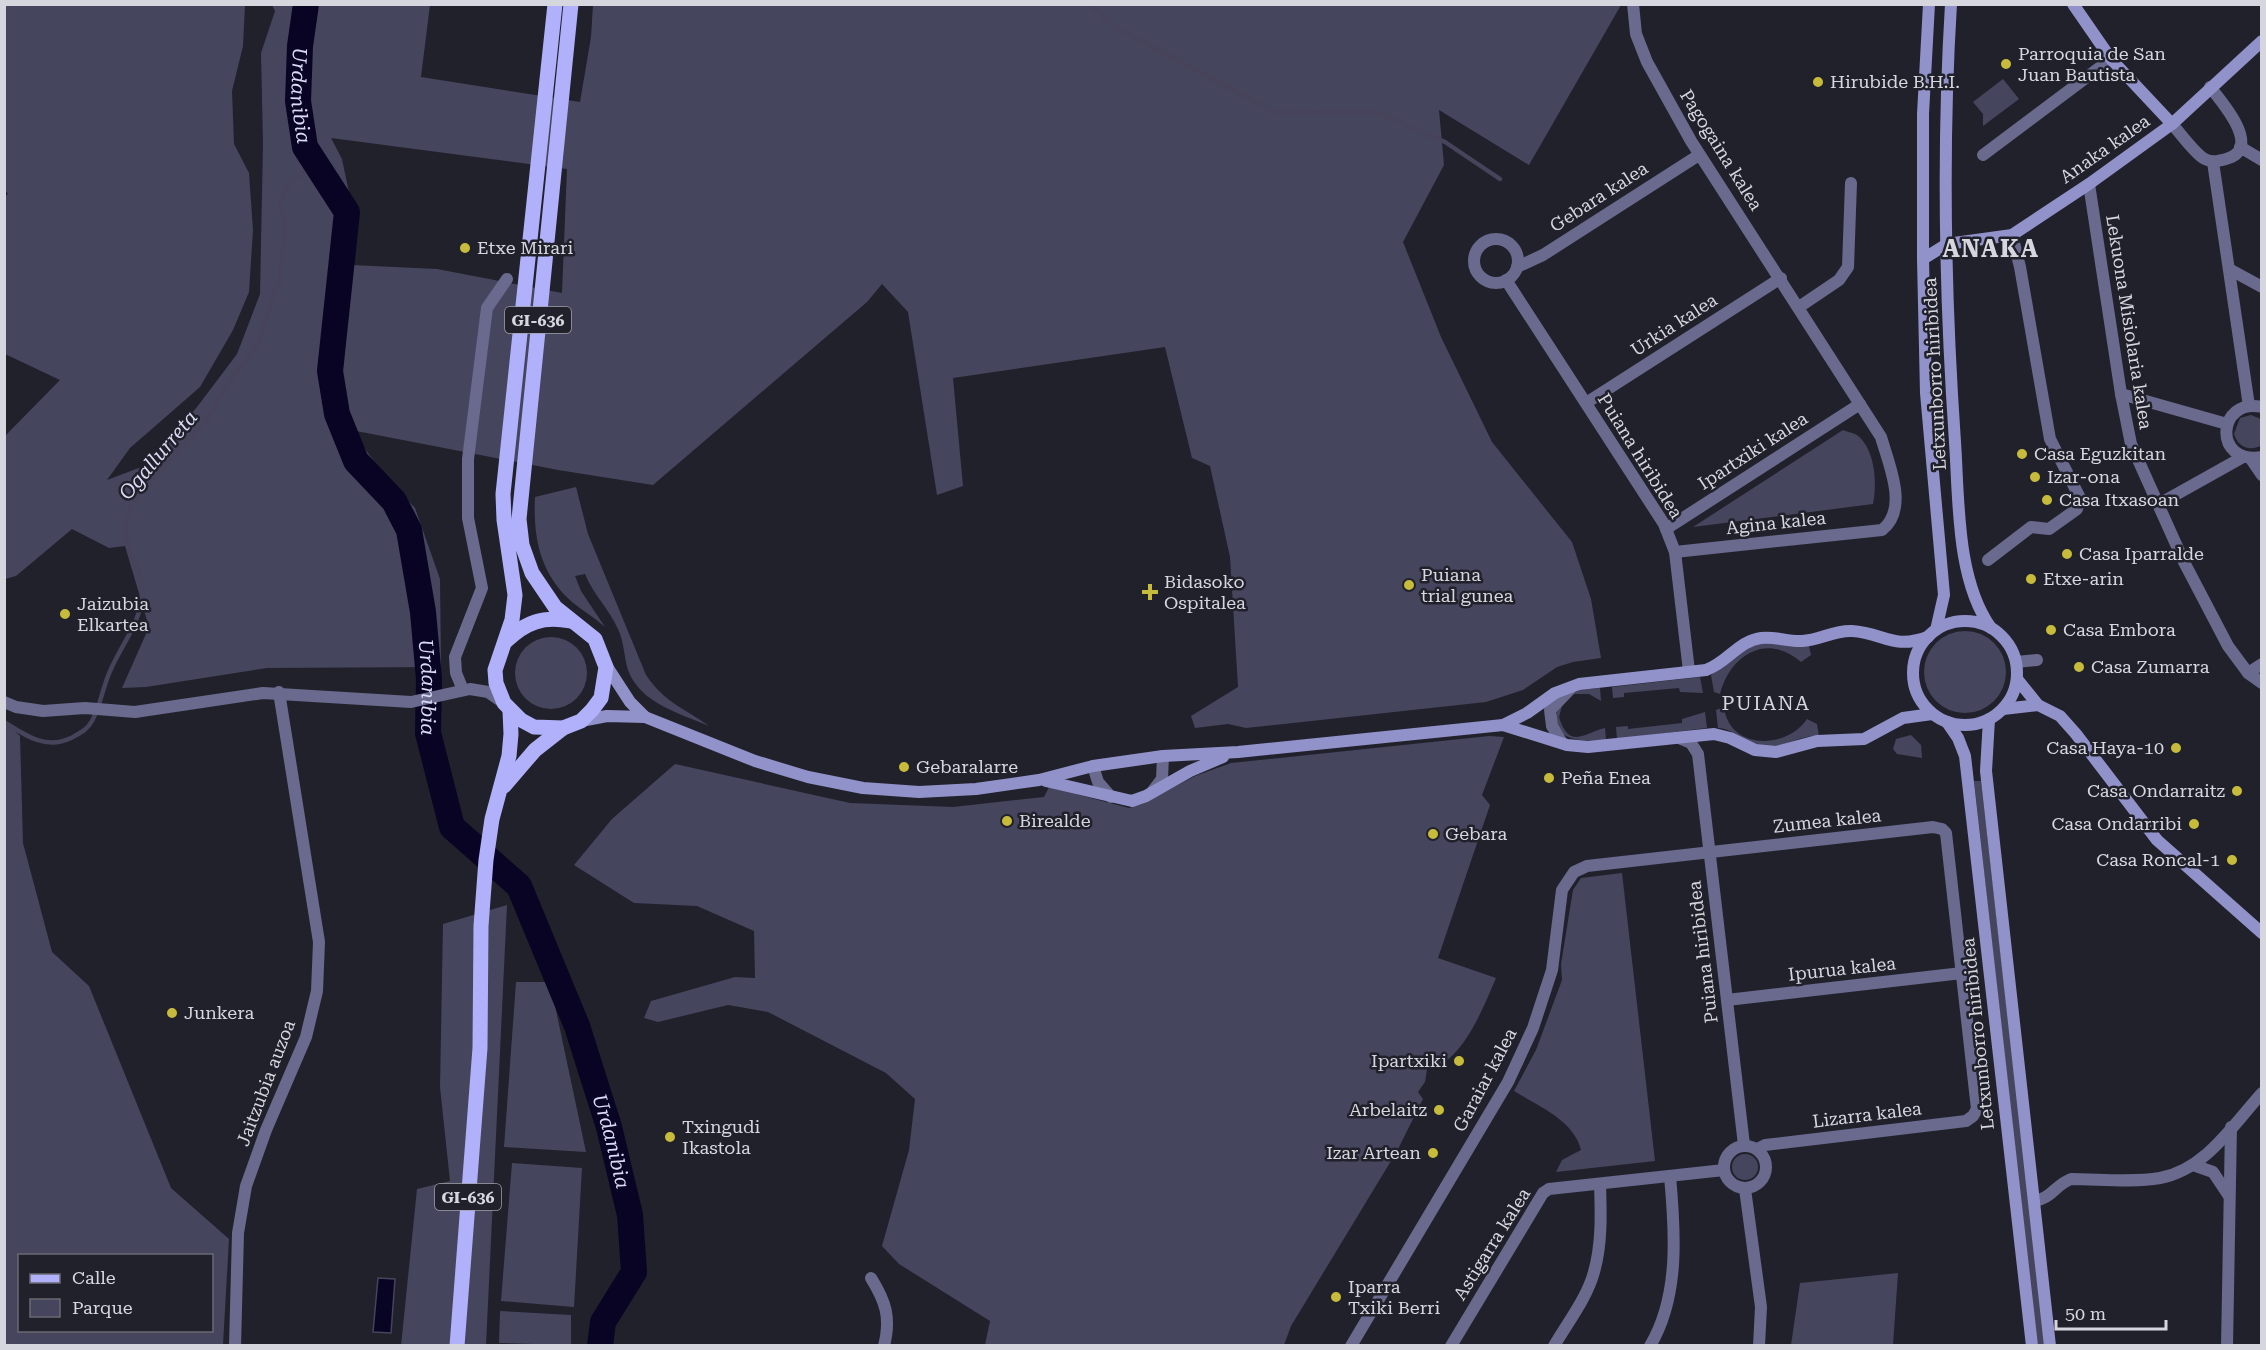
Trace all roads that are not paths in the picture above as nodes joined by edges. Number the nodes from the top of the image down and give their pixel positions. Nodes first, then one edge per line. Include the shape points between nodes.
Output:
1 (571, 4) edge
2 (1633, 4) edge
3 (1929, 4) edge
4 (1951, 4) edge
5 (2073, 4) edge
6 (555, 8) edge
7 (2262, 41) edge
8 (2111, 59) junction
9 (2210, 87) junction
10 (2172, 124) junction
11 (2240, 147) junction
12 (1699, 155) junction
13 (1983, 155) dead end
14 (2262, 160) edge
15 (2213, 162) junction
16 (1851, 183) dead end
17 (2089, 184) junction
18 (2012, 235) junction
19 (1947, 244) junction
20 (1923, 259) junction
21 (1517, 267) junction
22 (2229, 269) junction
23 (1780, 278) junction
24 (507, 279) dead end
25 (1506, 280) junction
26 (2262, 287) edge
27 (1799, 307) junction
28 (2121, 394) junction
29 (1586, 403) junction
30 (1860, 404) junction
31 (2255, 406) edge
32 (2227, 424) junction
33 (2252, 458) edge
34 (2262, 475) edge
35 (2159, 504) junction
36 (1666, 529) junction
37 (1882, 530) joint
38 (1675, 552) junction
39 (1988, 560) dead end
40 (570, 621) junction
41 (1991, 628) junction
42 (1932, 634) junction
43 (506, 641) junction
44 (2037, 660) dead end
45 (2016, 662) junction
46 (2262, 664) edge
47 (606, 665) junction
48 (495, 670) junction
49 (1689, 671) junction
50 (2248, 673) junction
51 (2017, 679) junction
52 (2262, 683) edge
53 (1579, 684) junction
54 (462, 691) junction
55 (279, 692) junction
56 (4, 702) edge
57 (2038, 705) junction
58 (507, 707) junction
59 (2003, 709) junction
60 (1932, 714) junction
61 (645, 717) junction
62 (1989, 719) junction
63 (581, 721) junction
64 (1947, 722) junction
65 (1503, 725) junction
66 (563, 728) junction
67 (1714, 734) junction
68 (1679, 738) junction
69 (1562, 743) junction
70 (1238, 752) junction
71 (1698, 754) junction
72 (1164, 756) junction
73 (1093, 766) junction
74 (1039, 780) junction
75 (499, 794) junction
76 (1146, 796) junction
77 (1111, 797) junction
78 (1946, 833) joint
79 (1710, 852) junction
80 (2262, 933) edge
81 (1962, 973) junction
82 (1727, 1000) junction
83 (2262, 1093) edge
84 (1977, 1109) joint
85 (2231, 1127) junction
86 (1744, 1145) junction
87 (1757, 1149) junction
88 (2193, 1165) junction
89 (1724, 1170) junction
90 (1670, 1176) junction
91 (1600, 1184) junction
92 (1745, 1189) junction
93 (2229, 1196) junction
94 (2034, 1201) junction
95 (871, 1278) dead end
96 (235, 1346) edge
97 (457, 1346) edge
98 (884, 1346) edge
99 (1351, 1346) edge
100 (1451, 1346) edge
101 (1554, 1346) edge
102 (1650, 1346) edge
103 (1759, 1346) edge
104 (2032, 1346) edge
105 (2050, 1346) edge
106 (2227, 1346) edge

1 - 40 main road, GI-636 via 519,519 522,545 532,573 555,607
2 - 12 street, Pagogaina kalea via 1636,34 1647,62
3 - 20 street, Letxunborro hiribidea via 1923,114
4 - 19 street, Letxunborro hiribidea via 1946,121
5 - 8 street
6 - 43 main road, GI-636 via 503,494 515,595
7 - 9 street, Anaka kalea
8 - 10 street
8 - 13 street
9 - 10 street, Anaka kalea
9 - 11 street via 2237,123
10 - 15 street via 2203,158
10 - 17 street, Anaka kalea
11 - 14 street
11 - 15 street via 2231,157
12 - 21 street, Gebara kalea via 1543,255
12 - 23 street, Pagogaina kalea
15 - 22 street
16 - 27 street via 1848,267 1839,280
17 - 18 street, Anaka kalea
17 - 28 street, Lekuona Misiolaria kalea
18 - 19 street, Anaka kalea
18 - 39 street via 2050,439 2080,498 2077,509 2049,529 2031,527
19 - 20 street
19 - 41 street, Letxunborro hiribidea via 1952,390 1966,565 1974,597
20 - 42 street, Letxunborro hiribidea via 1926,393 1944,595
21 - 25 street
21 - 25 street via 1516,252 1506,242 1492,239 1479,247 1474,261 1479,275 1492,282
22 - 26 street
22 - 31 street
23 - 27 street, Pagogaina kalea
23 - 29 street, Urkia kalea
24 - 54 street via 487,308 468,459 468,518 482,588 454,657
25 - 29 street, Puiana hiribidea
27 - 30 street, Pagogaina kalea
28 - 32 street
28 - 35 street, Lekuona Misiolaria kalea via 2131,444
29 - 36 street, Puiana hiribidea
30 - 36 street, Ipartxiki kalea
30 - 37 street, Pagogaina kalea via 1881,437 1892,475 1893,519
31 - 32 street via 2236,411
32 - 33 street via 2228,444 2235,453
33 - 34 street
33 - 35 street
35 - 50 street, Lekuona Misiolaria kalea via 2228,646
36 - 38 street, Puiana hiribidea
37 - 38 street, Agina kalea
38 - 49 street, Puiana hiribidea
40 - 43 main road via 535,620
40 - 47 main road, GI-636 via 595,639
41 - 42 street via 1961,621
41 - 45 street via 2010,646
42 - 49 street via 1897,643 1853,631 1803,641 1762,638 1742,644 1712,668
42 - 60 street via 1916,655 1913,671 1915,687
43 - 48 main road, GI-636
44 - 45 street
45 - 51 street
46 - 50 street
47 - 61 street
47 - 63 main road, GI-636 via 601,698
48 - 54 street via 485,682
48 - 58 main road, GI-636 via 496,683
49 - 53 street
50 - 52 street, Lekuona Misiolaria kalea
51 - 57 street
51 - 59 street via 2013,695
53 - 65 street via 1555,693
53 - 69 street via 1560,697 1550,710 1552,726
54 - 55 street via 411,702
54 - 58 street via 488,692
55 - 56 street via 147,711 29,710
55 - 96 street, Jaitzubia auzoa via 319,942 317,991 306,1037 246,1186 238,1233
57 - 59 street
57 - 80 street via 2069,724 2157,840
58 - 66 main road, GI-636 via 534,727
58 - 75 main road, GI-636 via 509,756
59 - 62 street
60 - 64 street
60 - 67 street via 1903,718 1864,739 1817,741 1776,752 1755,750
61 - 63 street via 607,716
61 - 74 street via 755,761 863,788 919,792
62 - 64 street via 1973,725
62 - 94 street, Letxunborro hiribidea via 1986,771
63 - 66 main road, GI-636
64 - 104 street, Letxunborro hiribidea via 1965,756
65 - 69 street
65 - 70 street
66 - 75 main road, GI-636 via 521,764
67 - 68 street
67 - 71 street via 1702,742
68 - 69 street via 1598,748
68 - 71 street via 1691,743
70 - 72 street
70 - 76 street via 1190,771
71 - 79 street, Puiana hiribidea
72 - 73 street
72 - 76 street via 1162,779
73 - 74 street
73 - 77 street via 1098,782
74 - 77 street
75 - 97 main road, GI-636 via 489,833 484,886 480,1048
76 - 77 street via 1132,801
78 - 79 street, Zumea kalea via 1933,827
78 - 81 street, Letxunborro hiribidea
79 - 82 street, Puiana hiribidea
79 - 99 street, Garaiar kalea via 1587,866 1567,880 1562,890 1552,970 1533,1028 1508,1082
81 - 82 street, Ipurua kalea
81 - 84 street, Letxunborro hiribidea
82 - 86 street, Puiana hiribidea
83 - 85 street
84 - 87 street, Lizarra kalea via 1966,1121
85 - 88 street
85 - 93 street
86 - 87 street
86 - 89 street via 1726,1156
87 - 92 street via 1765,1159 1766,1173 1758,1184
88 - 93 street via 2213,1172
88 - 94 street via 2158,1178 2071,1179 2048,1199
89 - 90 street, Astigarra kalea
89 - 92 street via 1734,1185
90 - 91 street, Astigarra kalea
90 - 102 street via 1674,1215 1670,1293 1660,1328
91 - 100 street, Astigarra kalea via 1553,1187 1543,1193
91 - 101 street via 1602,1224 1594,1272
92 - 103 street via 1761,1307
93 - 106 street
94 - 105 street, Letxunborro hiribidea
95 - 98 street via 885,1300 888,1316

